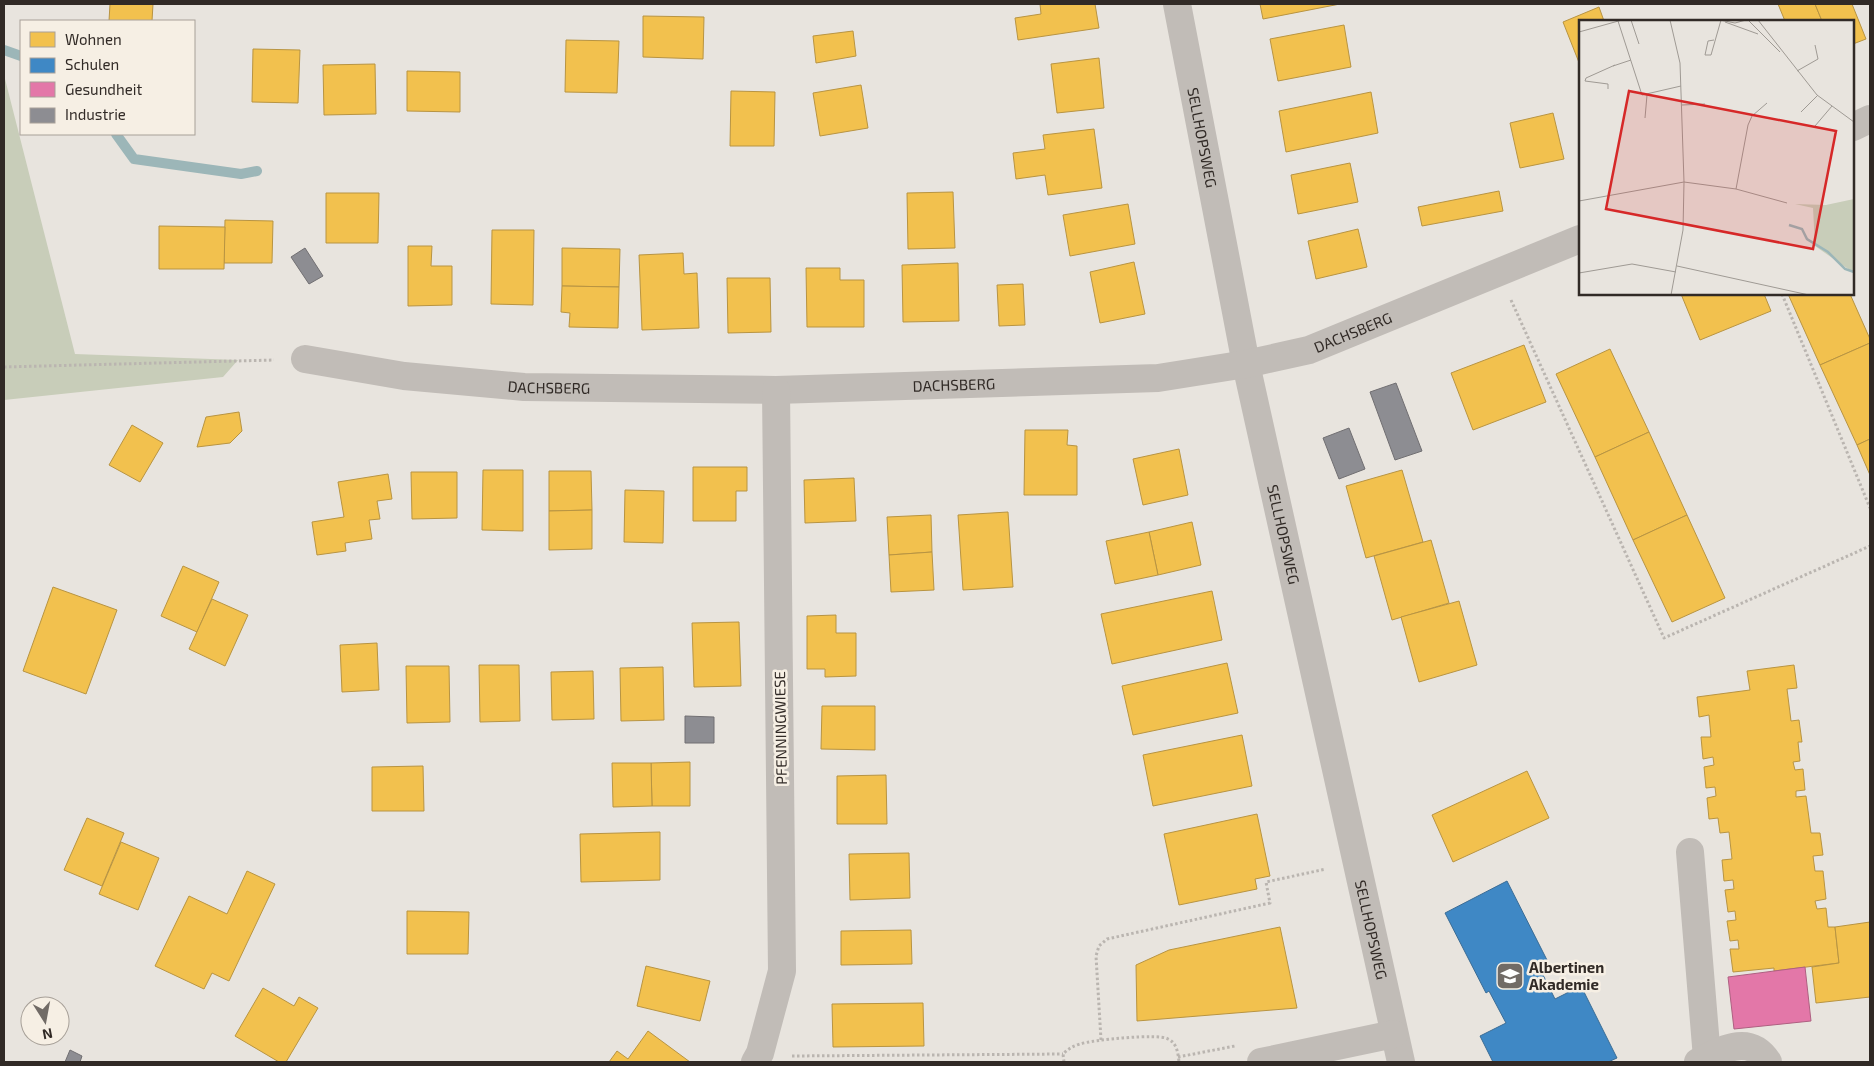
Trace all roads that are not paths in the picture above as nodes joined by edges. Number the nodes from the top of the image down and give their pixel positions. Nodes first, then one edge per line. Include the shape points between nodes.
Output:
1 (1177, 4) edge
2 (1870, 119) edge
3 (1854, 127) edge
4 (1579, 239) edge
5 (305, 359) road end
6 (1246, 364) junction
7 (776, 390) junction
8 (1690, 852) dead end
9 (1394, 1034) junction
10 (757, 1058) edge
11 (1703, 1060) edge
12 (1261, 1062) edge
13 (1401, 1062) edge
14 (1768, 1062) edge

1 - 6 street, SELLHOPSWEG
2 - 3 street
4 - 6 street, DACHSBERG via 1310,350
5 - 7 street, DACHSBERG via 404,376 524,387
6 - 7 street, DACHSBERG via 1158,378
6 - 9 street, SELLHOPSWEG
7 - 10 street, PFENNINGWIESE via 782,971
8 - 11 street
9 - 12 street
9 - 13 street, SELLHOPSWEG
11 - 14 street via 1742,1046 1758,1050

